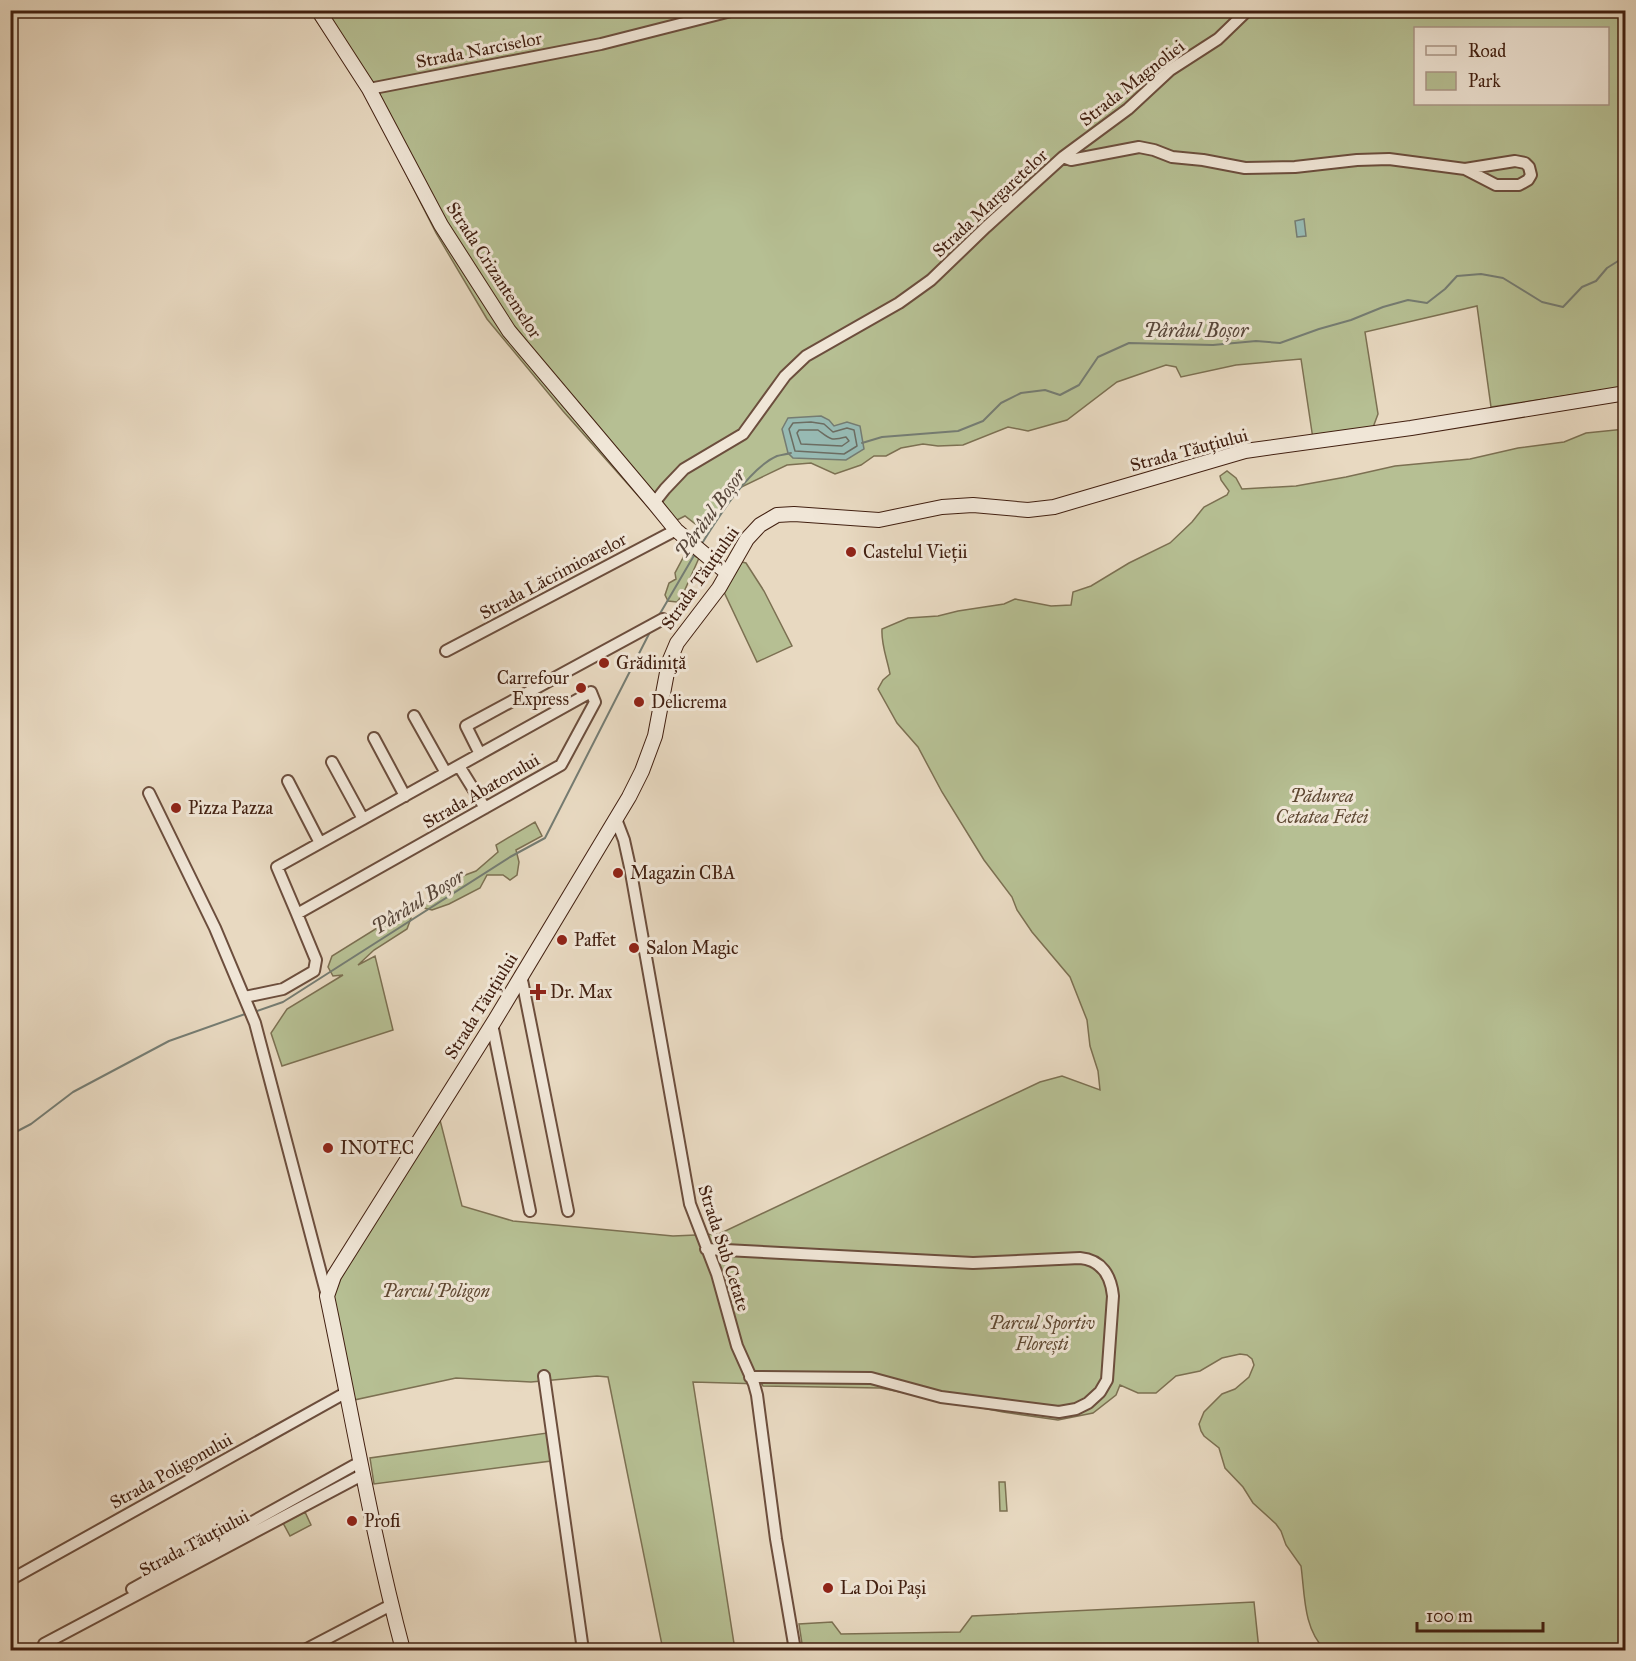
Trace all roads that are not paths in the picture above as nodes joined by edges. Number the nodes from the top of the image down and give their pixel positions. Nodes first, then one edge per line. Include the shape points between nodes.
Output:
1 (318, 10) edge
2 (735, 10) edge
3 (1248, 10) edge
4 (369, 89) junction
5 (1063, 157) junction
6 (1465, 169) junction
7 (1626, 393) edge
8 (654, 502) junction
9 (676, 531) junction
10 (723, 573) junction
11 (663, 619) dead end
12 (446, 651) dead end
13 (414, 716) dead end
14 (374, 738) dead end
15 (480, 754) junction
16 (332, 762) dead end
17 (459, 766) junction
18 (446, 773) junction
19 (288, 781) dead end
20 (149, 793) dead end
21 (405, 796) junction
22 (485, 808) junction
23 (363, 819) junction
24 (616, 819) junction
25 (320, 843) junction
26 (297, 914) junction
27 (521, 975) junction
28 (247, 1001) junction
29 (492, 1024) junction
30 (530, 1211) dead end
31 (568, 1211) dead end
32 (706, 1249) junction
33 (327, 1296) junction
34 (544, 1376) dead end
35 (750, 1377) junction
36 (347, 1392) junction
37 (361, 1468) junction
38 (10, 1580) edge
39 (391, 1605) junction
40 (45, 1641) dead end
41 (305, 1650) edge
42 (403, 1650) edge
43 (583, 1650) edge
44 (795, 1650) edge

1 - 4 main road, Strada Crizantemelor
2 - 4 street, Strada Narciselor via 601,44
3 - 5 street, Strada Magnoliei via 1218,39 1170,70 1128,109
4 - 8 main road, Strada Crizantemelor via 441,225 509,332
5 - 6 street, Strada Margaretelor via 1071,160 1139,147 1172,157 1245,168 1389,159
5 - 8 street, Strada Margaretelor via 931,280 799,362 743,434 684,470
6 - 6 street, Strada Margaretelor via 1515,161 1525,163 1531,176 1520,185 1496,185
7 - 10 main road, Strada Tăuțiului via 1245,451 1054,507 942,507 879,520 777,515 760,525
8 - 9 main road, Strada Crizantemelor
9 - 10 main road, Strada Crizantemelor
9 - 12 street, Strada Lăcrimioarelor
10 - 24 main road, Strada Tăuțiului via 672,651 650,752
11 - 15 street, Strada Abatorului via 466,726
13 - 18 street
14 - 21 street
15 - 17 street, Strada Abatorului
15 - 22 street, Strada Abatorului via 591,692 596,702 561,765
16 - 23 street
17 - 18 street, Strada Abatorului
17 - 22 street
18 - 21 street, Strada Abatorului
19 - 25 street
20 - 28 street
21 - 23 street, Strada Abatorului
22 - 26 street, Strada Abatorului
23 - 25 street, Strada Abatorului
24 - 27 main road, Strada Tăuțiului
24 - 32 street, Strada Sub Cetate via 630,867 690,1204
25 - 26 street, Strada Abatorului via 277,867
26 - 28 street, Strada Abatorului via 316,960 314,971 284,989
27 - 29 main road, Strada Tăuțiului
27 - 31 street
28 - 33 street
29 - 30 street
29 - 33 main road, Strada Tăuțiului via 334,1276
32 - 35 street, Strada Sub Cetate
32 - 35 street via 973,1263 1080,1258 1101,1266 1111,1283 1107,1380 1088,1403 1066,1412 941,1397 872,1378
33 - 36 main road
34 - 43 street
35 - 44 street, Strada Sub Cetate via 757,1395
36 - 37 main road
36 - 38 street, Strada Poligonului
37 - 39 main road
37 - 40 street
39 - 41 street
39 - 42 main road

